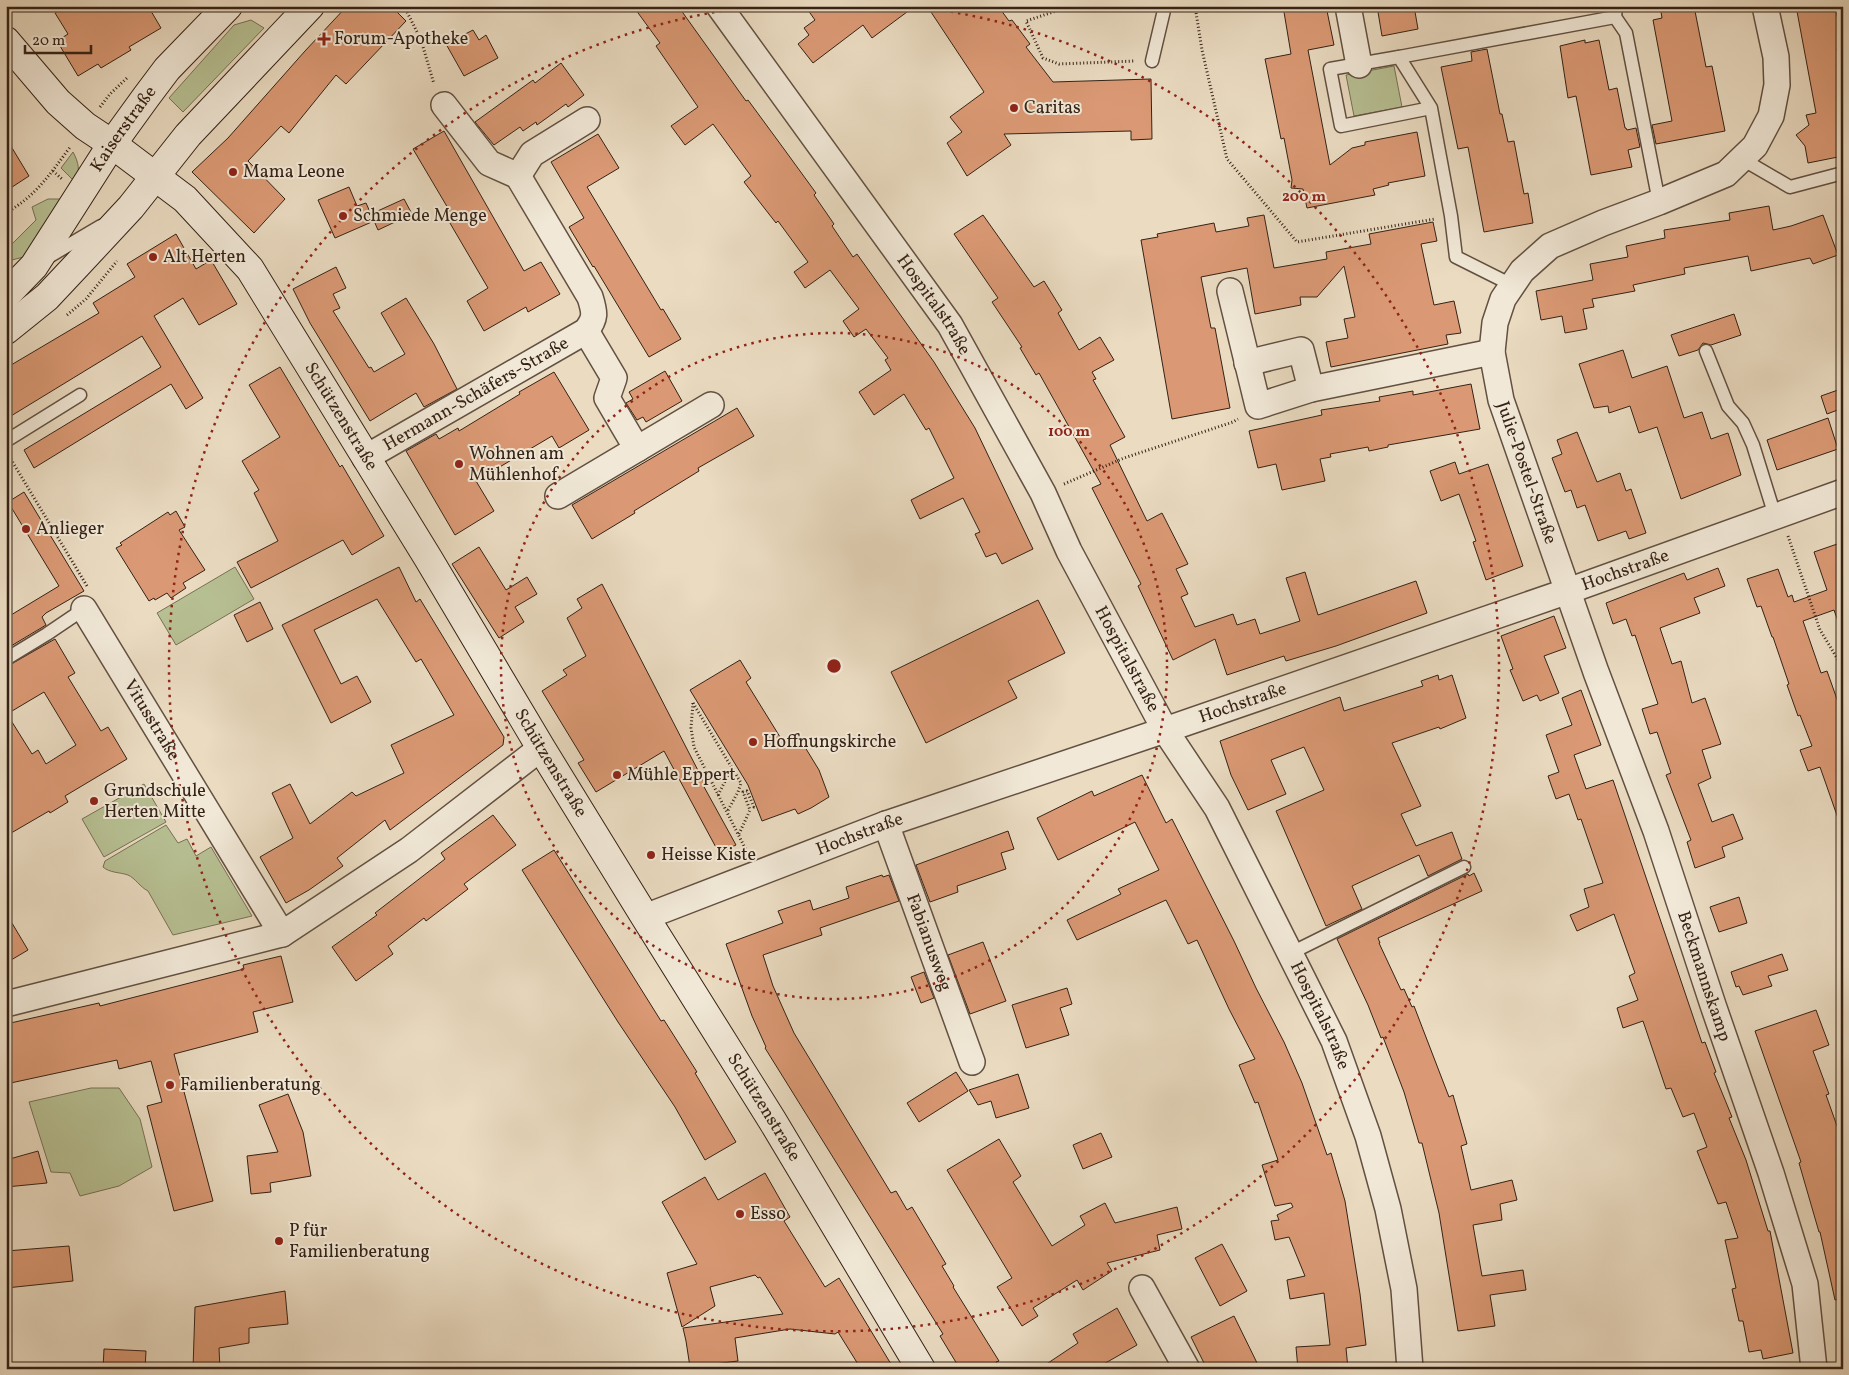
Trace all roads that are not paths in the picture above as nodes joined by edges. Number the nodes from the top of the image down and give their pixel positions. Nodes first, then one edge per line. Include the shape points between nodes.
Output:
1 (228, 6) edge
2 (310, 6) edge
3 (719, 6) edge
4 (1165, 6) edge
5 (1348, 6) edge
6 (1765, 6) edge
7 (1616, 12) edge
8 (6, 41) edge
9 (1399, 57) junction
10 (1152, 61) road end
11 (1359, 65) junction
12 (439, 96) road end
13 (1431, 108) junction
14 (587, 120) dead end
15 (112, 144) junction
16 (1742, 159) junction
17 (1843, 173) edge
18 (156, 176) junction
19 (518, 176) junction
20 (1659, 202) junction
21 (132, 207) junction
22 (34, 266) junction
23 (6, 282) edge
24 (1512, 285) junction
25 (1230, 291) dead end
26 (6, 295) edge
27 (6, 330) edge
28 (586, 331) junction
29 (1706, 351) dead end
30 (1492, 352) junction
31 (1247, 363) junction
32 (1311, 389) junction
33 (80, 395) dead end
34 (710, 405) dead end
35 (6, 441) edge
36 (637, 449) junction
37 (365, 458) junction
38 (1843, 492) edge
39 (558, 496) dead end
40 (1778, 515) junction
41 (1568, 591) junction
42 (84, 609) joint
43 (6, 659) edge
44 (1165, 730) junction
45 (541, 748) junction
46 (886, 824) junction
47 (1464, 868) dead end
48 (645, 917) junction
49 (282, 934) junction
50 (1289, 954) junction
51 (6, 1004) edge
52 (972, 1062) dead end
53 (1142, 1288) dead end
54 (921, 1369) edge
55 (1187, 1369) edge
56 (1410, 1369) edge
57 (1814, 1369) edge

1 - 15 main road, Kaiserstraße via 167,69
2 - 18 main road, Kaiserstraße via 188,135
3 - 44 street, Hospitalstraße via 950,326 1043,493 1069,551
4 - 10 lane
5 - 11 street
6 - 16 street, Julie-Postel-Straße via 1776,57 1777,85 1771,116 1755,146
7 - 9 lane
7 - 20 lane via 1626,33
8 - 15 main road, Schützenstraße via 58,102
9 - 11 lane
9 - 13 lane
11 - 13 lane via 1330,70 1341,126
12 - 19 street via 489,163
13 - 24 lane via 1456,257
14 - 19 street via 532,154
15 - 18 main road, Schützenstraße
15 - 22 main road, Kaiserstraße
16 - 17 lane via 1790,187
16 - 20 street, Julie-Postel-Straße via 1726,174
18 - 21 main road, Kaiserstraße
18 - 37 main road, Schützenstraße via 185,199 244,260
19 - 28 street, Hermann-Schäfers-Straße via 590,297 593,321
20 - 24 street, Julie-Postel-Straße via 1550,246
21 - 22 lane, Kaiserstraße
21 - 27 main road, Kaiserstraße via 47,297
22 - 23 lane
22 - 26 main road, Kaiserstraße
24 - 30 street, Julie-Postel-Straße via 1495,322
25 - 31 street
28 - 36 street, Hermann-Schäfers-Straße via 614,378 607,398
28 - 37 street, Hermann-Schäfers-Straße
29 - 40 lane via 1728,406 1743,423 1753,445
30 - 32 street
30 - 41 street, Julie-Postel-Straße via 1501,400
31 - 32 street via 1301,350
31 - 32 street via 1258,406
33 - 35 lane
34 - 36 street
36 - 39 street
37 - 45 main road, Schützenstraße
38 - 40 street, Hochstraße
40 - 41 street, Hochstraße
41 - 44 street, Hochstraße
41 - 57 street, Beckmannskamp via 1656,831 1771,1173 1805,1284
42 - 43 lane
42 - 49 street, Vitusstraße
44 - 46 street, Hochstraße
44 - 50 street, Hospitalstraße via 1216,808
45 - 48 main road, Schützenstraße
45 - 49 street via 409,850
46 - 48 street, Hochstraße
46 - 52 street, Fabianusweg
47 - 50 lane
48 - 54 main road, Schützenstraße via 772,1120
49 - 51 street
50 - 56 street, Hospitalstraße via 1334,1041 1368,1136 1388,1209 1404,1289
53 - 55 street

